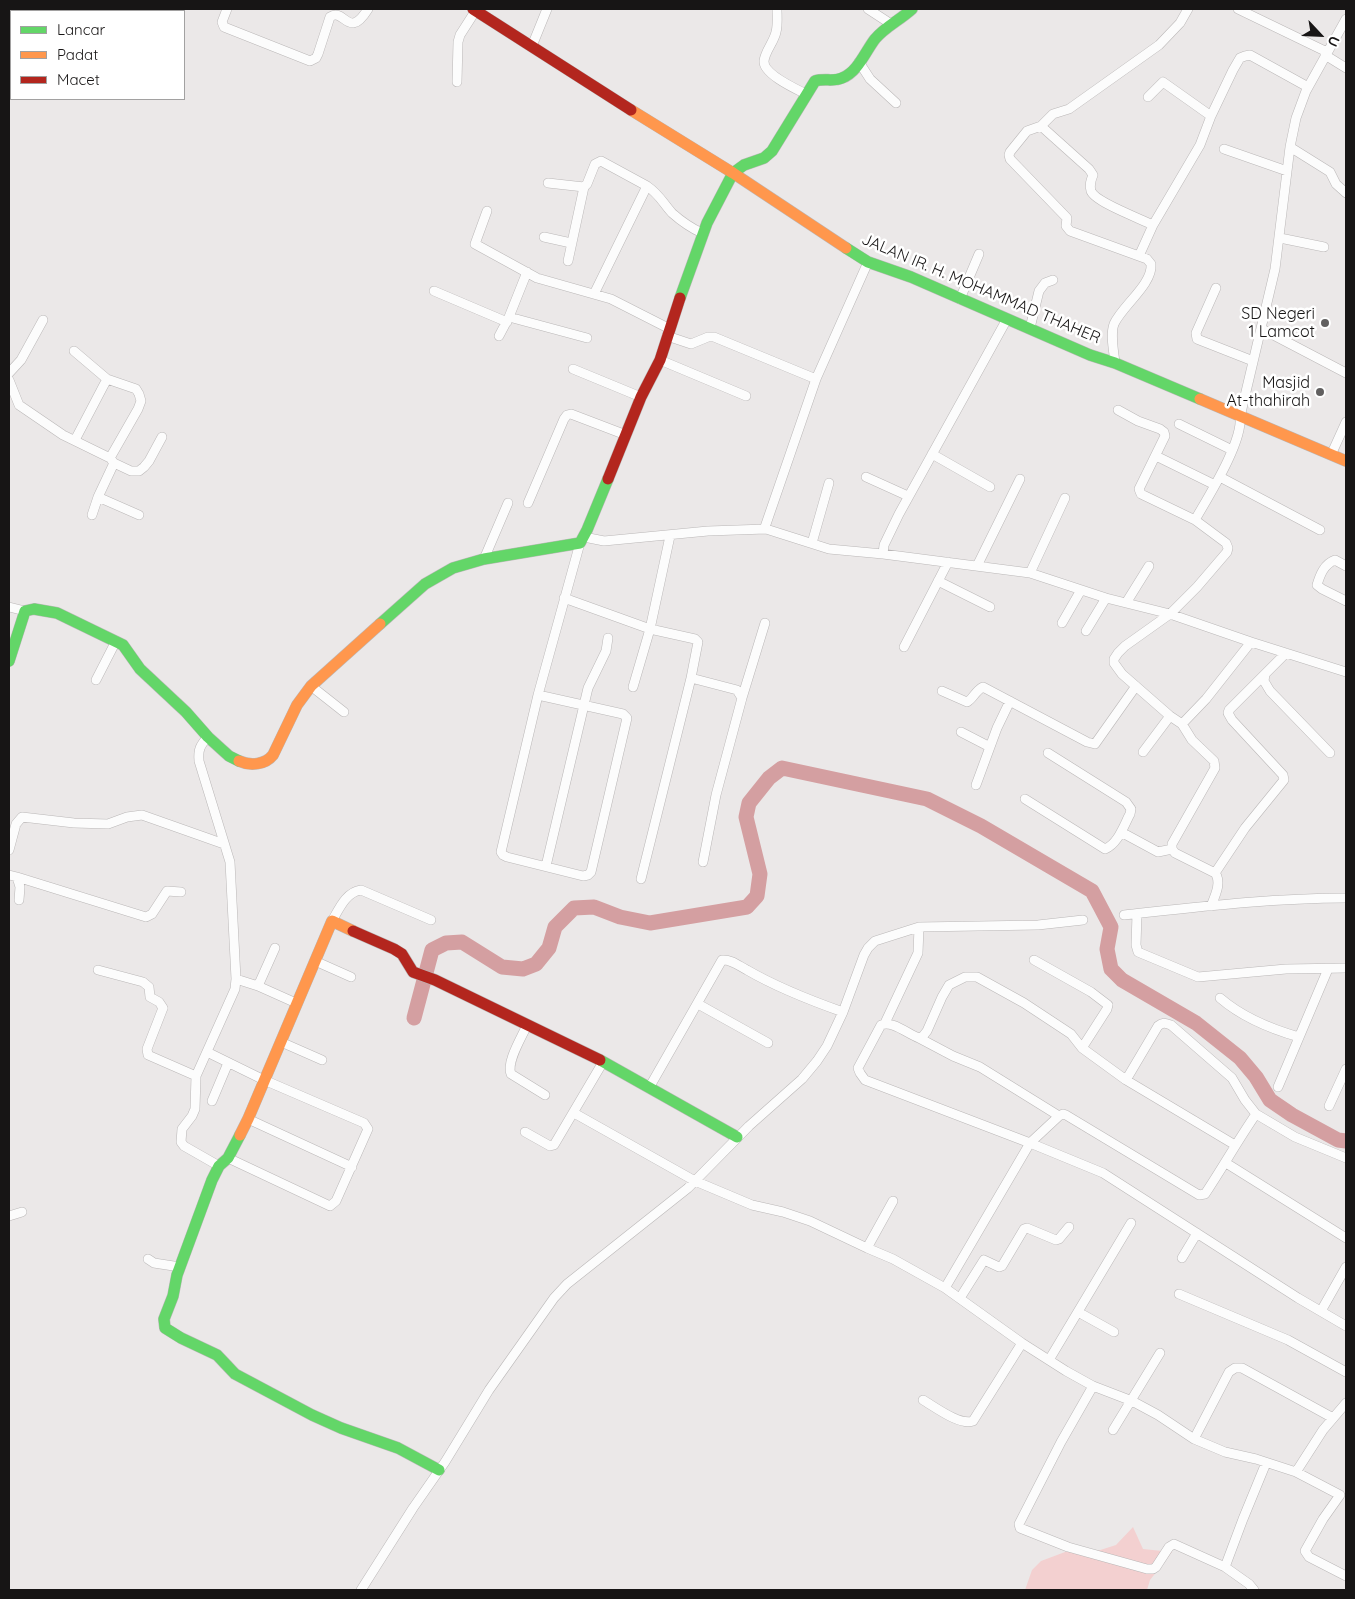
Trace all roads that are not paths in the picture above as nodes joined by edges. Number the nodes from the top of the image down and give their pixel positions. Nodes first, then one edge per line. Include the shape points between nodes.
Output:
1 (226, 9) edge
2 (368, 9) edge
3 (547, 9) edge
4 (778, 9) edge
5 (868, 9) edge
6 (912, 9) edge
7 (1188, 9) edge
8 (1238, 9) edge
9 (474, 10) edge
10 (1252, 12) edge
11 (1346, 19) edge
12 (891, 24) junction
13 (532, 46) junction
14 (1326, 54) junction
15 (859, 62) junction
16 (1346, 68) edge
17 (457, 82) dead end
18 (1308, 87) junction
19 (806, 94) junction
20 (1148, 97) dead end
21 (896, 103) dead end
22 (1211, 116) junction
23 (1040, 126) junction
24 (1290, 147) junction
25 (1224, 149) dead end
26 (1287, 172) junction
27 (733, 173) junction
28 (548, 183) dead end
29 (584, 186) junction
30 (647, 186) junction
31 (1346, 193) edge
32 (487, 211) dead end
33 (1153, 225) junction
34 (702, 233) junction
35 (544, 237) dead end
36 (1280, 238) junction
37 (571, 244) junction
38 (1324, 247) dead end
39 (979, 254) dead end
40 (1139, 256) junction
41 (568, 261) dead end
42 (868, 262) junction
43 (527, 272) junction
44 (1053, 280) dead end
45 (1216, 288) dead end
46 (434, 291) dead end
47 (594, 294) junction
48 (960, 299) junction
49 (508, 319) junction
50 (1006, 319) junction
51 (43, 320) dead end
52 (1030, 328) junction
53 (1262, 329) junction
54 (668, 333) junction
55 (499, 336) dead end
56 (587, 338) dead end
57 (74, 351) dead end
58 (660, 360) junction
59 (1253, 361) junction
60 (1115, 363) junction
61 (572, 369) dead end
62 (9, 373) edge
63 (1346, 373) edge
64 (816, 378) junction
65 (107, 379) junction
66 (9, 380) edge
67 (746, 396) dead end
68 (641, 397) junction
69 (1118, 410) dead end
70 (1240, 417) junction
71 (1346, 422) edge
72 (1179, 424) dead end
73 (626, 435) junction
74 (162, 437) dead end
75 (74, 440) junction
76 (1232, 450) junction
77 (932, 454) junction
78 (1331, 455) junction
79 (1156, 456) junction
80 (112, 460) junction
81 (1346, 461) edge
82 (866, 477) dead end
83 (1020, 479) dead end
84 (1218, 481) junction
85 (829, 483) dead end
86 (990, 487) dead end
87 (908, 496) junction
88 (98, 497) junction
89 (1065, 498) dead end
90 (508, 503) dead end
91 (528, 503) dead end
92 (92, 515) dead end
93 (139, 515) dead end
94 (1195, 520) junction
95 (766, 529) junction
96 (1320, 530) dead end
97 (670, 536) junction
98 (582, 540) junction
99 (812, 544) junction
100 (883, 554) junction
101 (484, 558) junction
102 (948, 562) junction
103 (977, 566) junction
104 (1149, 566) dead end
105 (1346, 566) edge
106 (1030, 573) junction
107 (938, 581) junction
108 (1081, 590) junction
109 (564, 598) junction
110 (1106, 598) junction
111 (1346, 601) edge
112 (1126, 603) junction
113 (9, 607) edge
114 (990, 608) dead end
115 (25, 610) junction
116 (1170, 614) junction
117 (765, 623) dead end
118 (1062, 623) dead end
119 (650, 629) junction
120 (1086, 631) dead end
121 (608, 638) dead end
122 (116, 641) junction
123 (1251, 642) junction
124 (904, 647) dead end
125 (1286, 653) junction
126 (9, 660) edge
127 (1346, 672) edge
128 (1265, 674) junction
129 (691, 678) junction
130 (96, 680) dead end
131 (311, 686) junction
132 (1136, 686) junction
133 (634, 687) dead end
134 (942, 691) dead end
135 (538, 695) junction
136 (742, 698) junction
137 (1010, 701) junction
138 (584, 705) junction
139 (344, 712) dead end
140 (1170, 716) junction
141 (1182, 724) junction
142 (961, 732) dead end
143 (208, 738) junction
144 (990, 747) junction
145 (1143, 752) dead end
146 (1048, 753) dead end
147 (1330, 753) dead end
148 (976, 785) dead end
149 (1024, 800) dead end
150 (1121, 832) junction
151 (224, 844) junction
152 (9, 850) edge
153 (1172, 850) junction
154 (703, 862) dead end
155 (546, 866) junction
156 (1215, 873) junction
157 (13, 876) edge
158 (641, 879) dead end
159 (181, 892) dead end
160 (1346, 898) edge
161 (19, 900) dead end
162 (1211, 906) junction
163 (1138, 914) junction
164 (1124, 915) dead end
165 (432, 920) dead end
166 (1083, 920) dead end
167 (332, 921) junction
168 (919, 927) junction
169 (275, 948) dead end
170 (1034, 960) dead end
171 (315, 961) junction
172 (1328, 968) junction
173 (1346, 968) edge
174 (98, 970) dead end
175 (351, 977) dead end
176 (236, 979) junction
177 (258, 986) junction
178 (1220, 998) dead end
179 (296, 1003) junction
180 (698, 1004) junction
181 (843, 1012) junction
182 (885, 1023) junction
183 (527, 1025) junction
184 (1299, 1037) junction
185 (918, 1038) junction
186 (281, 1042) junction
187 (768, 1043) dead end
188 (1082, 1048) junction
189 (207, 1052) junction
190 (322, 1060) dead end
191 (603, 1062) junction
192 (228, 1064) junction
193 (1346, 1069) edge
194 (196, 1076) junction
195 (264, 1080) junction
196 (1126, 1080) junction
197 (1278, 1087) dead end
198 (649, 1088) junction
199 (545, 1095) dead end
200 (212, 1101) dead end
201 (1329, 1106) dead end
202 (574, 1113) junction
203 (1256, 1114) junction
204 (1060, 1116) junction
205 (248, 1119) junction
206 (525, 1132) dead end
207 (737, 1137) junction
208 (1030, 1143) junction
209 (1235, 1145) junction
210 (228, 1158) junction
211 (1346, 1158) edge
212 (1226, 1163) junction
213 (219, 1166) junction
214 (352, 1166) junction
215 (694, 1181) junction
216 (893, 1202) dead end
217 (22, 1212) dead end
218 (9, 1216) edge
219 (1131, 1222) dead end
220 (1069, 1227) dead end
221 (1197, 1233) junction
222 (1346, 1238) edge
223 (867, 1248) junction
224 (1182, 1258) dead end
225 (148, 1259) dead end
226 (1346, 1267) edge
227 (177, 1276) junction
228 (945, 1288) junction
229 (1179, 1294) dead end
230 (960, 1298) junction
231 (1321, 1311) junction
232 (1078, 1312) junction
233 (1346, 1326) edge
234 (1114, 1332) dead end
235 (1022, 1342) junction
236 (1160, 1353) dead end
237 (1049, 1360) junction
238 (1346, 1372) edge
239 (1093, 1386) junction
240 (923, 1400) dead end
241 (1132, 1401) junction
242 (1346, 1403) edge
243 (1333, 1418) junction
244 (1113, 1430) dead end
245 (1194, 1439) junction
246 (1266, 1463) junction
247 (439, 1470) junction
248 (1296, 1472) junction
249 (1343, 1497) edge
250 (1225, 1567) junction
251 (1346, 1576) edge
252 (361, 1590) edge
253 (1254, 1590) edge

1 - 2 street via 222,22 224,27 310,60 318,54 330,17 336,15 355,24
3 - 13 street
4 - 19 street via 776,32 765,67
5 - 12 street
6 - 12 street
7 - 23 street via 1159,45 1069,109 1053,114
8 - 10 street
9 - 13 street, JALAN IR. H. MOHAMMAD THAHER
9 - 17 street via 458,42
10 - 14 street
11 - 14 street
12 - 15 street
13 - 27 street, JALAN IR. H. MOHAMMAD THAHER
14 - 16 street
14 - 18 street
15 - 19 street via 840,80 826,78 815,81
15 - 21 street via 870,79
18 - 22 street via 1250,55 1245,56 1233,70
18 - 24 street via 1296,118
19 - 27 street via 772,151
20 - 22 street via 1162,82
22 - 33 street via 1200,145
23 - 33 street via 1089,169 1093,175 1090,183 1092,193 1101,201
23 - 40 street via 1027,131 1010,152 1010,159 1067,218 1066,226 1070,231
24 - 26 street
24 - 31 street via 1330,172
25 - 26 street
26 - 36 street
27 - 34 street
27 - 42 street, JALAN IR. H. MOHAMMAD THAHER
28 - 29 street
29 - 30 street via 599,161
29 - 37 street
30 - 34 street via 658,194 671,212
30 - 47 street
32 - 43 street via 475,244
33 - 40 street
34 - 54 street
35 - 37 street
36 - 38 street
36 - 53 street
37 - 41 street
39 - 48 street
40 - 60 street via 1147,259 1152,268 1113,326
42 - 48 street, JALAN IR. H. MOHAMMAD THAHER
42 - 64 street
43 - 47 street via 537,278
43 - 49 street
44 - 52 street via 1039,290
45 - 59 street via 1196,333 1197,339
46 - 49 street
47 - 54 street via 611,299
48 - 50 street, JALAN IR. H. MOHAMMAD THAHER
49 - 55 street
49 - 56 street
50 - 52 street, JALAN IR. H. MOHAMMAD THAHER
50 - 77 street
51 - 62 street via 21,360
52 - 60 street, JALAN IR. H. MOHAMMAD THAHER
53 - 59 street
53 - 63 street
54 - 58 street
54 - 64 street via 691,344 714,337
57 - 65 street
58 - 67 street
58 - 68 street
59 - 70 street
60 - 70 street, JALAN IR. H. MOHAMMAD THAHER
61 - 68 street
64 - 95 street
65 - 75 street
65 - 80 street via 136,389 141,402
66 - 75 street via 20,405
68 - 73 street
69 - 79 street via 1164,432 1164,440
70 - 76 street via 1240,428
70 - 78 street, JALAN IR. H. MOHAMMAD THAHER
71 - 78 street
72 - 76 street
73 - 91 street via 571,414 567,416
73 - 98 street
74 - 80 street via 139,471 131,471
75 - 80 street
76 - 84 street
77 - 86 street
77 - 87 street
78 - 81 street, JALAN IR. H. MOHAMMAD THAHER
79 - 84 street
79 - 94 street via 1139,492
80 - 88 street
82 - 87 street
83 - 103 street
84 - 94 street
84 - 96 street
85 - 99 street
87 - 100 street via 884,544
88 - 92 street
88 - 93 street
89 - 106 street
90 - 101 street
94 - 116 street via 1226,543 1227,552
95 - 97 street
95 - 99 street
97 - 98 street via 604,542
97 - 119 street
98 - 101 street
98 - 109 street
99 - 100 street
100 - 102 street
101 - 131 street via 453,568 425,584
102 - 103 street
102 - 107 street
103 - 106 street
104 - 112 street
105 - 111 street via 1335,560 1328,562 1317,585
106 - 108 street
107 - 114 street
107 - 124 street
108 - 110 street
108 - 118 street
109 - 119 street
109 - 135 street
110 - 112 street
110 - 120 street
112 - 116 street
113 - 115 street
115 - 122 street via 57,613
115 - 126 street
116 - 123 street
116 - 132 street via 1125,646 1114,660 1122,674
117 - 136 street
119 - 129 street via 697,641
119 - 133 street
121 - 138 street via 606,651 588,688
122 - 130 street
122 - 143 street via 126,647 140,669 186,712
123 - 125 street
123 - 141 street
125 - 127 street
125 - 128 street
128 - 147 street via 1264,681 1270,691
128 - 156 street via 1228,713 1284,780 1245,828
129 - 136 street via 737,690
129 - 158 street
131 - 139 street
131 - 143 street via 296,705 269,760 244,763 229,756
132 - 137 street via 1094,744
132 - 140 street
134 - 137 street via 967,702 983,687
135 - 138 street
135 - 155 street via 501,852 507,857
136 - 154 street via 716,795
137 - 144 street
138 - 155 street
138 - 155 street via 624,714 627,723 590,874 583,876
140 - 141 street
140 - 145 street
141 - 153 street via 1192,740 1216,765 1174,840
142 - 144 street
143 - 151 street via 198,752 199,761
144 - 148 street
146 - 150 street via 1130,805 1130,814
149 - 150 street via 1100,848 1109,848
150 - 153 street via 1158,852
151 - 152 street via 142,815 108,824 22,817 16,824
151 - 176 street via 230,862
153 - 156 street
156 - 162 street via 1219,879
157 - 159 street via 146,917 152,914 168,891
157 - 161 street via 20,887
160 - 162 street
162 - 163 street
163 - 164 street
163 - 172 street via 1138,952 1198,977
165 - 167 street via 361,890 354,891 347,898
166 - 168 street via 1028,925
167 - 171 street
167 - 183 street via 402,954 416,974
168 - 181 street via 875,941 868,948
168 - 182 street via 918,953
169 - 177 street
170 - 188 street via 1108,1005
171 - 175 street
171 - 179 street
172 - 173 street
172 - 184 street
174 - 194 street via 143,982 149,987 150,997 163,1008 147,1049 148,1055
176 - 177 street
176 - 189 street via 235,989
177 - 179 street
178 - 184 street via 1232,1008 1276,1030
179 - 186 street
180 - 181 street via 718,964 726,960 793,994
180 - 187 street
180 - 198 street
181 - 207 street via 827,1046 802,1079
182 - 185 street
182 - 208 street via 878,1028 858,1068 863,1078
183 - 191 street
183 - 199 street via 511,1061 511,1074
184 - 197 street
185 - 188 street via 927,1031 949,985 965,977 977,977 1071,1034
185 - 204 street via 980,1067
186 - 190 street
186 - 195 street
188 - 196 street
189 - 192 street
189 - 194 street
191 - 198 street
191 - 202 street
192 - 195 street
192 - 200 street
193 - 201 street
194 - 213 street via 195,1109 182,1130 181,1142
195 - 205 street
195 - 214 street via 367,1126
196 - 203 street via 1158,1026 1166,1023 1232,1078
196 - 209 street
198 - 207 street
202 - 206 street via 552,1146
202 - 215 street
203 - 209 street
203 - 211 street via 1294,1137
204 - 208 street
204 - 212 street via 1066,1115 1199,1195 1205,1194
205 - 210 street
205 - 214 street
207 - 215 street
208 - 221 street via 1103,1173
208 - 228 street
209 - 212 street
210 - 213 street
210 - 214 street via 330,1206 336,1201
212 - 222 street
213 - 227 street
215 - 223 street via 752,1205 810,1220
215 - 247 street via 554,1298 489,1390
216 - 223 street
217 - 218 street
219 - 232 street
220 - 230 street via 1056,1240 1024,1228 1002,1266 984,1260
221 - 224 street
221 - 231 street
223 - 228 street
225 - 227 street
226 - 231 street
227 - 247 street via 164,1319 165,1328 217,1355 235,1374 312,1416 398,1448
228 - 230 street
229 - 238 street via 1288,1340
230 - 235 street
231 - 233 street
232 - 234 street
232 - 237 street
235 - 237 street
235 - 240 street via 973,1421 960,1421
236 - 241 street
237 - 239 street
239 - 241 street
239 - 250 street via 1061,1442 1019,1524 1020,1528 1068,1547 1147,1569 1153,1569 1174,1544
241 - 244 street
241 - 245 street
242 - 243 street
243 - 245 street via 1242,1368 1235,1368 1228,1372 1221,1384
243 - 248 street
245 - 246 street via 1225,1452
246 - 248 street
246 - 250 street
247 - 252 street
248 - 249 street
249 - 251 street via 1324,1519 1305,1551 1309,1557
250 - 253 street

